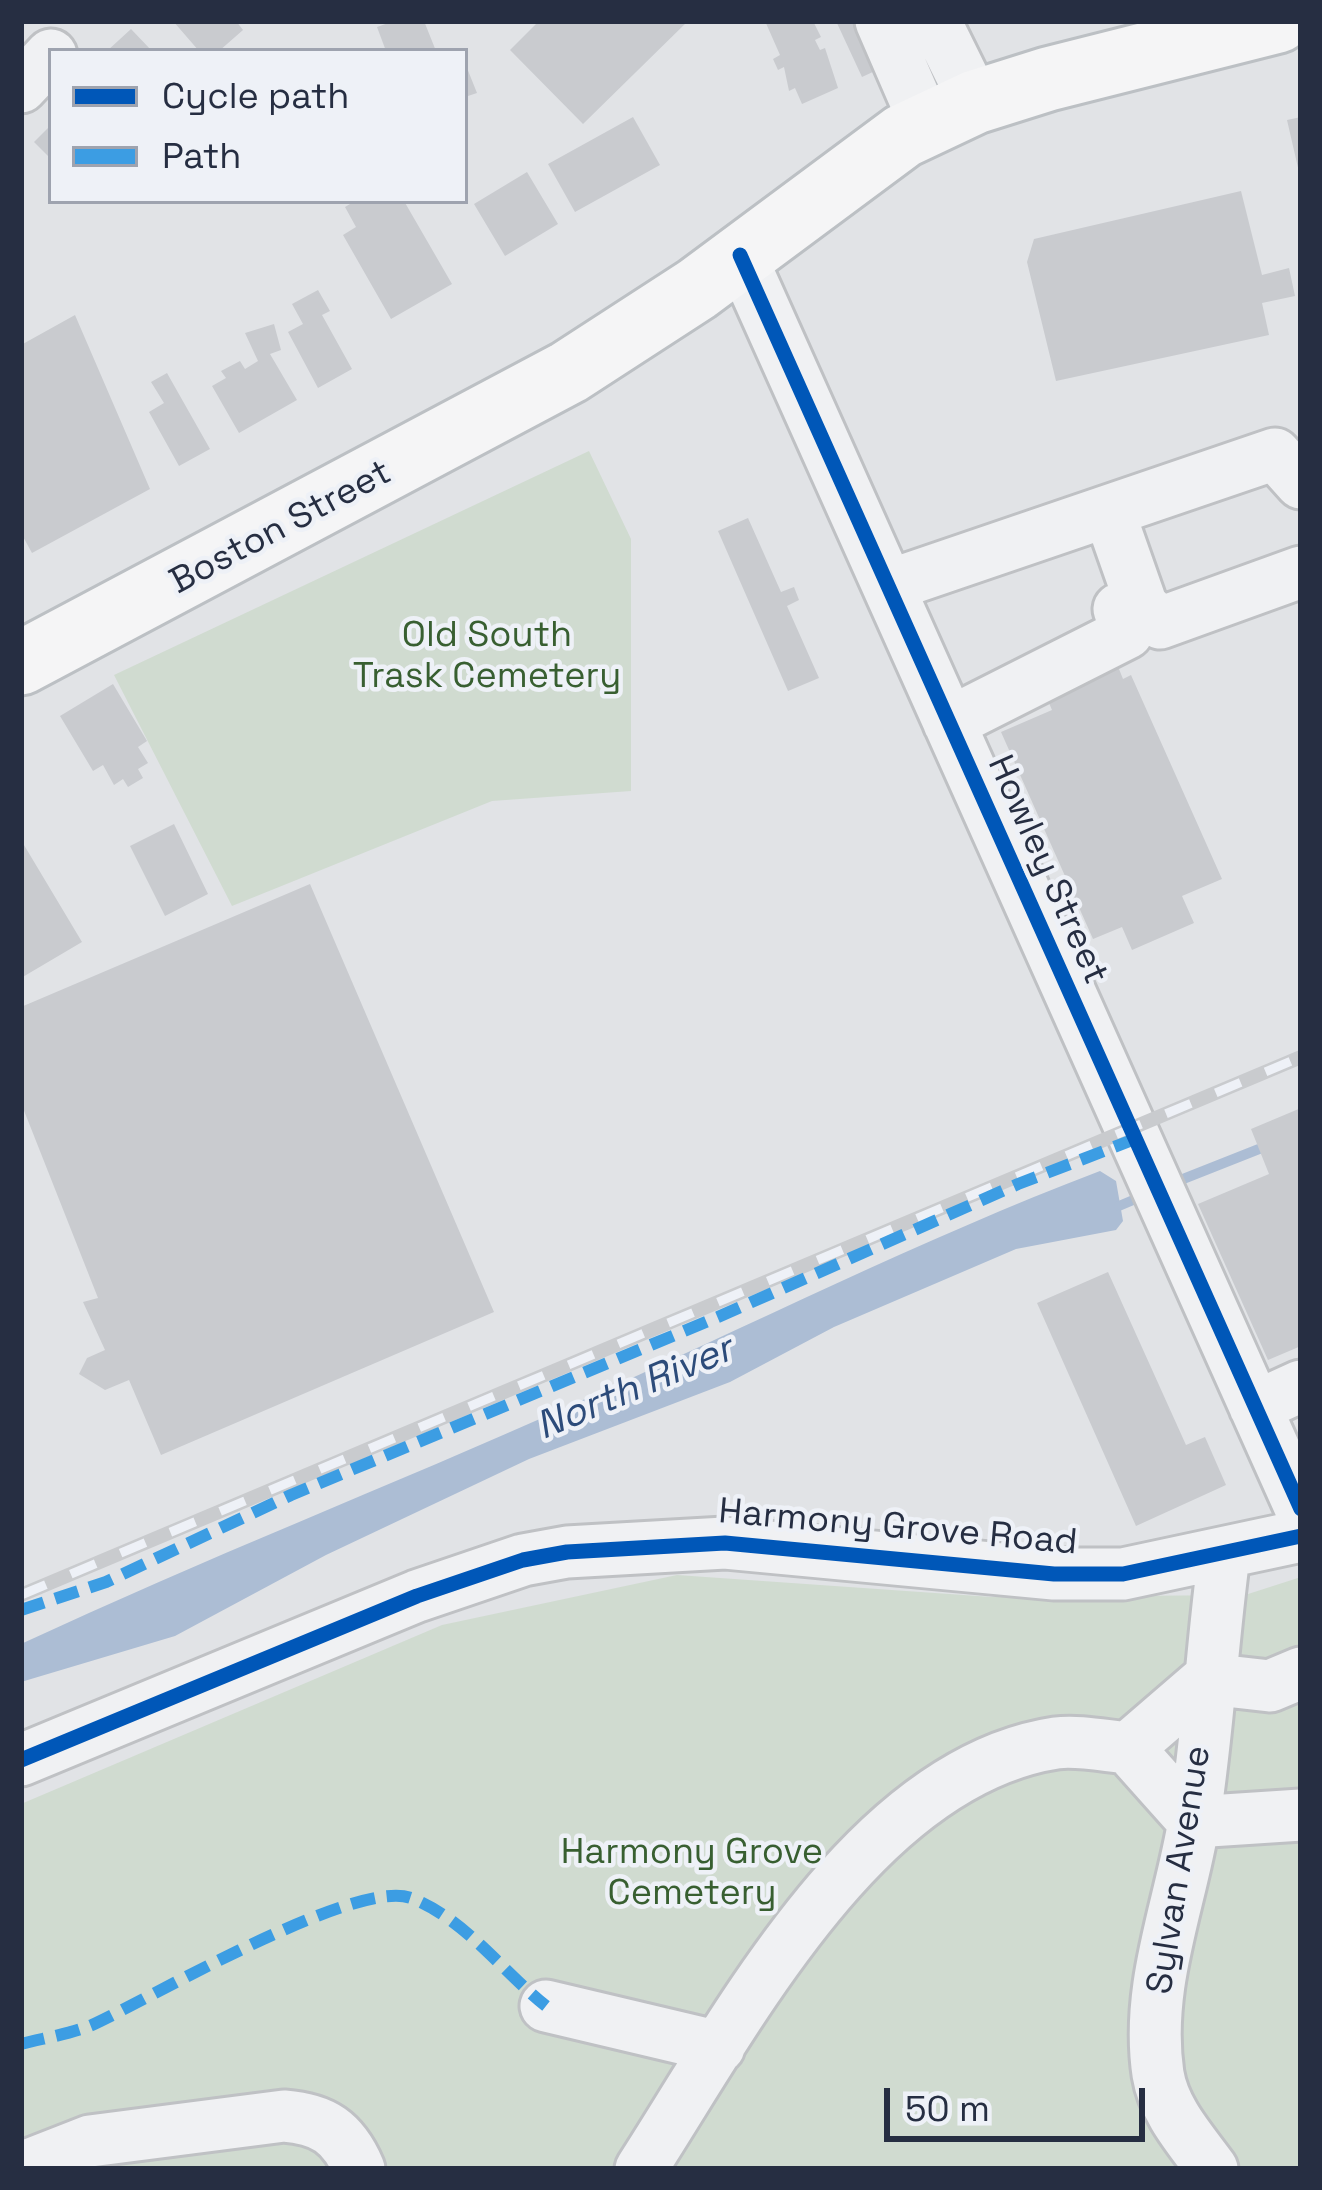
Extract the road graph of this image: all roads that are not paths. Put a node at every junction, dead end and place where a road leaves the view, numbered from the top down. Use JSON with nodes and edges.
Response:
{"nodes":[{"id":1,"x":84,"y":21,"type":"edge"},
{"id":2,"x":881,"y":21,"type":"edge"},
{"id":3,"x":935,"y":21,"type":"edge"},
{"id":4,"x":1278,"y":21,"type":"edge"},
{"id":5,"x":58,"y":48,"type":"edge"},
{"id":6,"x":48,"y":58,"type":"edge"},
{"id":7,"x":21,"y":87,"type":"edge"},
{"id":8,"x":950,"y":114,"type":"junction"},
{"id":9,"x":740,"y":255,"type":"junction"},
{"id":10,"x":1301,"y":483,"type":"edge"},
{"id":11,"x":1109,"y":512,"type":"junction"},
{"id":12,"x":1301,"y":572,"type":"edge"},
{"id":13,"x":888,"y":586,"type":"junction"},
{"id":14,"x":1119,"y":610,"type":"dead end"},
{"id":15,"x":21,"y":663,"type":"edge"},
{"id":16,"x":949,"y":723,"type":"junction"},
{"id":17,"x":1301,"y":1386,"type":"edge"},
{"id":18,"x":1255,"y":1407,"type":"junction"},
{"id":19,"x":1301,"y":1509,"type":"edge"},
{"id":20,"x":1301,"y":1536,"type":"edge"},
{"id":21,"x":1224,"y":1556,"type":"junction"},
{"id":22,"x":1301,"y":1673,"type":"edge"},
{"id":23,"x":1208,"y":1679,"type":"junction"},
{"id":24,"x":1129,"y":1748,"type":"junction"},
{"id":25,"x":21,"y":1760,"type":"edge"},
{"id":26,"x":1301,"y":1815,"type":"edge"},
{"id":27,"x":1194,"y":1822,"type":"junction"},
{"id":28,"x":546,"y":2006,"type":"dead end"},
{"id":29,"x":719,"y":2048,"type":"junction"},
{"id":30,"x":21,"y":2168,"type":"edge"},
{"id":31,"x":359,"y":2169,"type":"edge"},
{"id":32,"x":641,"y":2169,"type":"edge"},
{"id":33,"x":1212,"y":2169,"type":"edge"}],
"edges":[{"from":1,"to":5,"type":"street"},
{"from":2,"to":8,"type":"street"},
{"from":3,"to":8,"type":"street"},
{"from":4,"to":8,"type":"main road","name":"Boston Street"},
{"from":6,"to":7,"type":"street"},
{"from":8,"to":9,"type":"main road","name":"Boston Street"},
{"from":9,"to":13,"type":"street","name":"Howley Street"},
{"from":9,"to":15,"type":"main road","name":"Boston Street"},
{"from":10,"to":11,"type":"street"},
{"from":11,"to":12,"type":"street"},
{"from":11,"to":13,"type":"street"},
{"from":13,"to":16,"type":"street","name":"Howley Street"},
{"from":14,"to":16,"type":"street"},
{"from":16,"to":18,"type":"street","name":"Howley Street"},
{"from":17,"to":18,"type":"street"},
{"from":18,"to":19,"type":"street","name":"Howley Street"},
{"from":20,"to":21,"type":"street","name":"Harmony Grove Road"},
{"from":21,"to":23,"type":"street","name":"Sylvan Avenue"},
{"from":21,"to":25,"type":"street","name":"Harmony Grove Road"},
{"from":22,"to":23,"type":"street"},
{"from":23,"to":24,"type":"street"},
{"from":23,"to":27,"type":"street","name":"Sylvan Avenue"},
{"from":24,"to":27,"type":"street"},
{"from":24,"to":29,"type":"street"},
{"from":26,"to":27,"type":"street"},
{"from":27,"to":33,"type":"street","name":"Sylvan Avenue"},
{"from":28,"to":29,"type":"street"},
{"from":29,"to":32,"type":"street"},
{"from":30,"to":31,"type":"street"}]}
